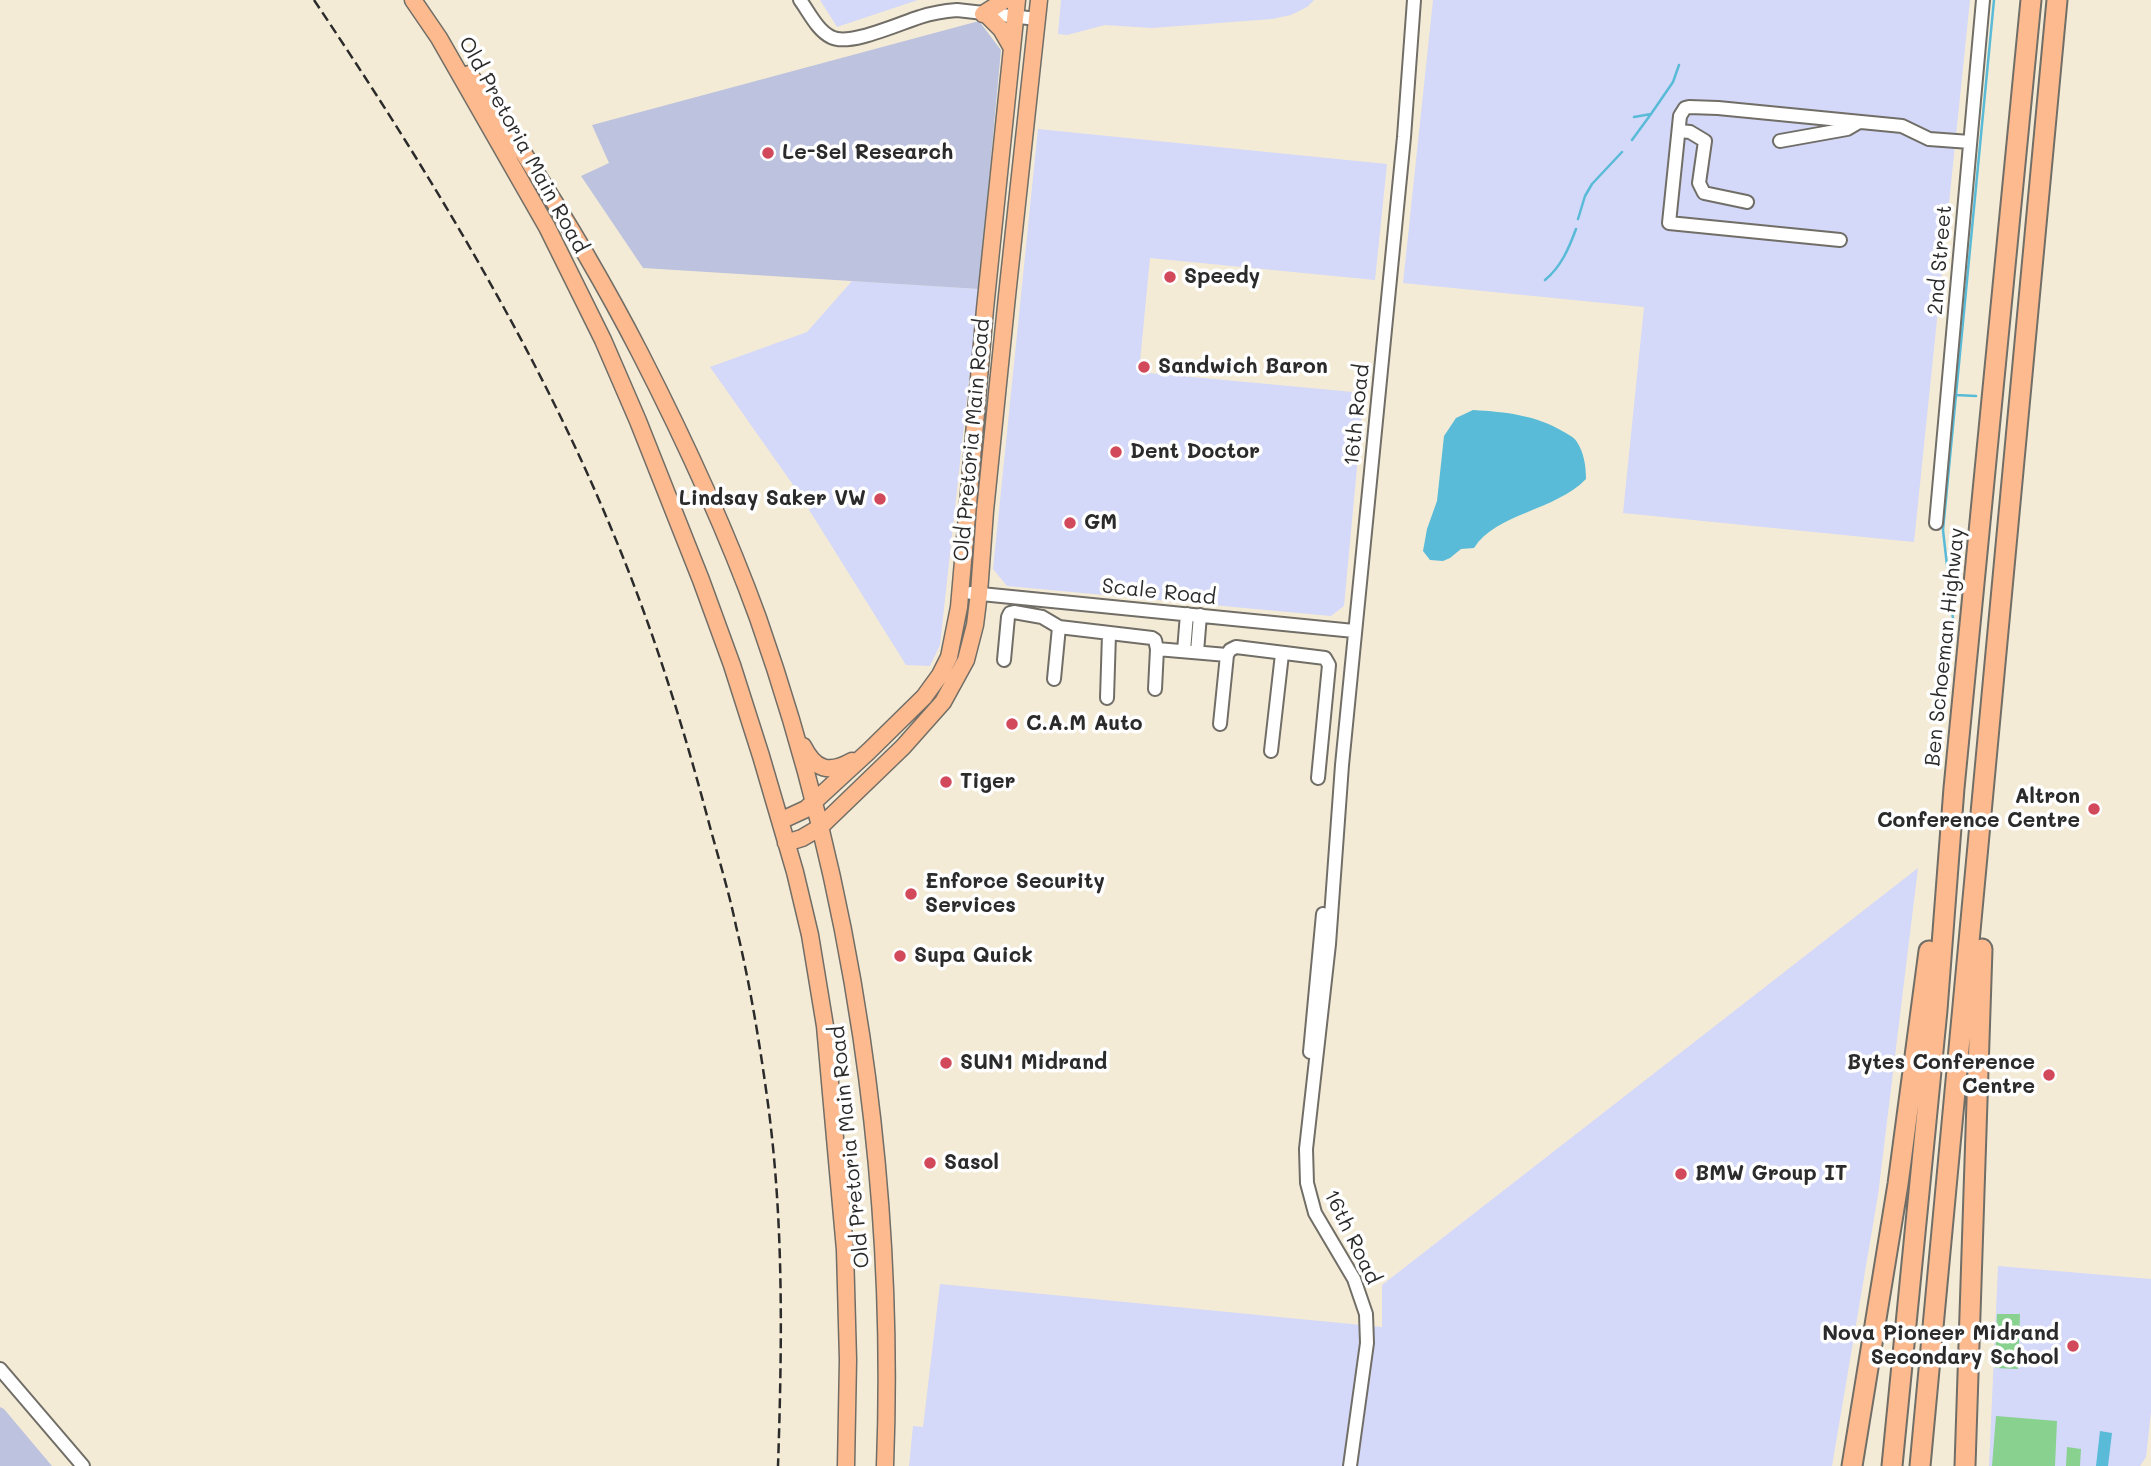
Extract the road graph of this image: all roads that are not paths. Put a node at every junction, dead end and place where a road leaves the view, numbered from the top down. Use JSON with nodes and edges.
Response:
{"nodes":[{"id":1,"x":413,"y":0,"type":"edge"},
{"id":2,"x":800,"y":0,"type":"edge"},
{"id":3,"x":1005,"y":0,"type":"edge"},
{"id":4,"x":1039,"y":0,"type":"edge"},
{"id":5,"x":1414,"y":0,"type":"edge"},
{"id":6,"x":1983,"y":0,"type":"edge"},
{"id":7,"x":2031,"y":0,"type":"edge"},
{"id":8,"x":2057,"y":0,"type":"edge"},
{"id":9,"x":1016,"y":8,"type":"edge"},
{"id":10,"x":984,"y":14,"type":"junction"},
{"id":11,"x":1037,"y":19,"type":"junction"},
{"id":12,"x":439,"y":38,"type":"junction"},
{"id":13,"x":1012,"y":48,"type":"junction"},
{"id":14,"x":1859,"y":122,"type":"junction"},
{"id":15,"x":1679,"y":131,"type":"junction"},
{"id":16,"x":1780,"y":141,"type":"dead end"},
{"id":17,"x":1970,"y":142,"type":"junction"},
{"id":18,"x":1747,"y":202,"type":"dead end"},
{"id":19,"x":1840,"y":240,"type":"dead end"},
{"id":20,"x":1936,"y":523,"type":"dead end"},
{"id":21,"x":960,"y":593,"type":"junction"},
{"id":22,"x":979,"y":593,"type":"junction"},
{"id":23,"x":1194,"y":615,"type":"junction"},
{"id":24,"x":1059,"y":627,"type":"junction"},
{"id":25,"x":1354,"y":631,"type":"junction"},
{"id":26,"x":1109,"y":634,"type":"junction"},
{"id":27,"x":1157,"y":649,"type":"junction"},
{"id":28,"x":1190,"y":652,"type":"junction"},
{"id":29,"x":1282,"y":654,"type":"junction"},
{"id":30,"x":1227,"y":655,"type":"junction"},
{"id":31,"x":1004,"y":660,"type":"dead end"},
{"id":32,"x":1054,"y":679,"type":"dead end"},
{"id":33,"x":1155,"y":689,"type":"dead end"},
{"id":34,"x":1107,"y":698,"type":"dead end"},
{"id":35,"x":790,"y":715,"type":"junction"},
{"id":36,"x":1220,"y":724,"type":"dead end"},
{"id":37,"x":869,"y":751,"type":"junction"},
{"id":38,"x":1271,"y":751,"type":"dead end"},
{"id":39,"x":1985,"y":777,"type":"junction"},
{"id":40,"x":1318,"y":779,"type":"dead end"},
{"id":41,"x":1954,"y":788,"type":"junction"},
{"id":42,"x":813,"y":803,"type":"junction"},
{"id":43,"x":780,"y":821,"type":"junction"},
{"id":44,"x":819,"y":828,"type":"junction"},
{"id":45,"x":786,"y":842,"type":"junction"},
{"id":46,"x":0,"y":1369,"type":"edge"},
{"id":47,"x":83,"y":1466,"type":"edge"},
{"id":48,"x":846,"y":1466,"type":"edge"},
{"id":49,"x":885,"y":1466,"type":"edge"},
{"id":50,"x":1350,"y":1466,"type":"edge"},
{"id":51,"x":1852,"y":1466,"type":"edge"},
{"id":52,"x":1892,"y":1466,"type":"edge"},
{"id":53,"x":1920,"y":1466,"type":"edge"},
{"id":54,"x":1965,"y":1466,"type":"edge"}],
"edges":[{"from":1,"to":12,"type":"main road","name":"Old Pretoria Main Road"},
{"from":2,"to":10,"type":"street"},
{"from":3,"to":10,"type":"main road"},
{"from":4,"to":11,"type":"main road","name":"Old Pretoria Main Road"},
{"from":5,"to":25,"type":"street","name":"16th Road"},
{"from":6,"to":17,"type":"street","name":"2nd Street"},
{"from":7,"to":41,"type":"highway","name":"Ben Schoeman Highway"},
{"from":8,"to":39,"type":"highway"},
{"from":9,"to":10,"type":"street"},
{"from":9,"to":11,"type":"street"},
{"from":9,"to":13,"type":"main road","name":"Old Pretoria Main Road"},
{"from":10,"to":13,"type":"main road"},
{"from":11,"to":22,"type":"main road","name":"Old Pretoria Main Road"},
{"from":12,"to":35,"type":"main road","name":"Old Pretoria Main Road"},
{"from":12,"to":43,"type":"main road","name":"Old Pretoria Main Road"},
{"from":13,"to":21,"type":"main road","name":"Old Pretoria Main Road"},
{"from":14,"to":15,"type":"street"},
{"from":14,"to":16,"type":"street"},
{"from":14,"to":17,"type":"street"},
{"from":15,"to":18,"type":"street"},
{"from":15,"to":19,"type":"street"},
{"from":17,"to":20,"type":"street","name":"2nd Street"},
{"from":21,"to":22,"type":"street","name":"Scale Road"},
{"from":21,"to":37,"type":"main road","name":"Old Pretoria Main Road"},
{"from":22,"to":23,"type":"street","name":"Scale Road"},
{"from":22,"to":44,"type":"main road","name":"Old Pretoria Main Road"},
{"from":23,"to":25,"type":"street","name":"Scale Road"},
{"from":23,"to":28,"type":"street"},
{"from":24,"to":26,"type":"street"},
{"from":24,"to":31,"type":"street"},
{"from":24,"to":32,"type":"street"},
{"from":25,"to":50,"type":"street","name":"16th Road"},
{"from":26,"to":27,"type":"street"},
{"from":26,"to":34,"type":"street"},
{"from":27,"to":28,"type":"street"},
{"from":27,"to":33,"type":"street"},
{"from":28,"to":30,"type":"street"},
{"from":29,"to":30,"type":"street"},
{"from":29,"to":38,"type":"street"},
{"from":29,"to":40,"type":"street"},
{"from":30,"to":36,"type":"street"},
{"from":35,"to":37,"type":"main road"},
{"from":35,"to":42,"type":"main road","name":"Old Pretoria Main Road"},
{"from":37,"to":42,"type":"main road","name":"Old Pretoria Main Road"},
{"from":39,"to":53,"type":"highway"},
{"from":39,"to":54,"type":"highway"},
{"from":41,"to":51,"type":"highway"},
{"from":41,"to":52,"type":"highway","name":"Ben Schoeman Highway"},
{"from":42,"to":43,"type":"main road","name":"Old Pretoria Main Road"},
{"from":42,"to":44,"type":"main road","name":"Old Pretoria Main Road"},
{"from":43,"to":45,"type":"main road","name":"Old Pretoria Main Road"},
{"from":44,"to":45,"type":"main road","name":"Old Pretoria Main Road"},
{"from":44,"to":49,"type":"main road","name":"Old Pretoria Main Road"},
{"from":45,"to":48,"type":"main road","name":"Old Pretoria Main Road"},
{"from":46,"to":47,"type":"street"}]}
